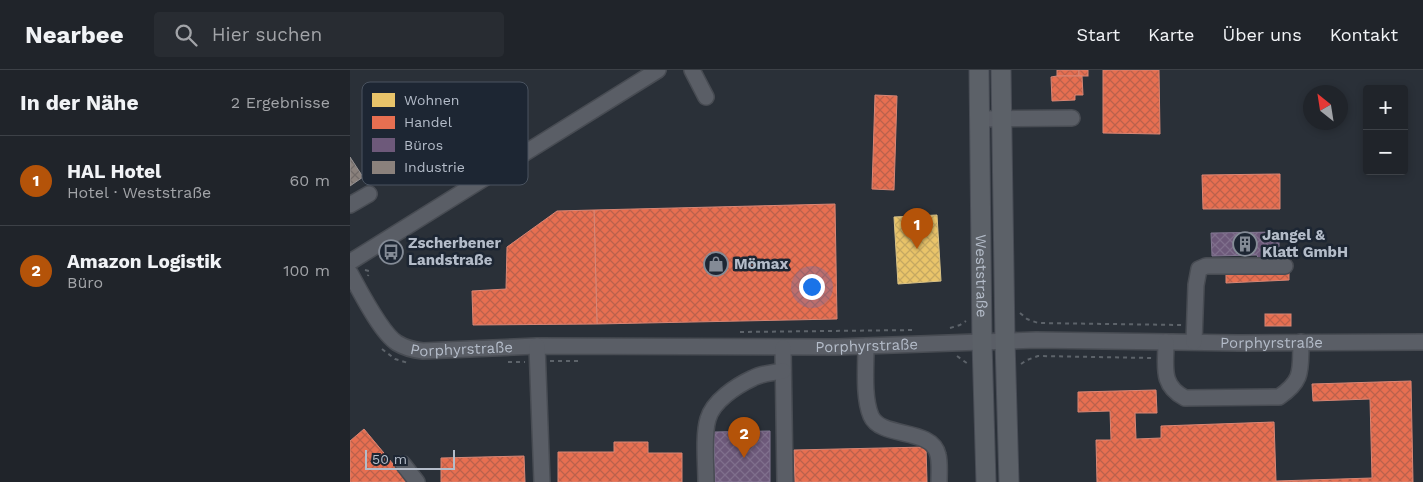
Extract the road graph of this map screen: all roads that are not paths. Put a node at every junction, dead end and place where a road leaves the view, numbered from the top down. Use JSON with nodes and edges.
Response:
{"nodes":[{"id":1,"x":658,"y":70,"type":"edge"},
{"id":2,"x":692,"y":70,"type":"edge"},
{"id":3,"x":979,"y":70,"type":"edge"},
{"id":4,"x":1002,"y":70,"type":"edge"},
{"id":5,"x":706,"y":97,"type":"dead end"},
{"id":6,"x":980,"y":118,"type":"junction"},
{"id":7,"x":1002,"y":118,"type":"junction"},
{"id":8,"x":1072,"y":118,"type":"dead end"},
{"id":9,"x":528,"y":154,"type":"edge"},
{"id":10,"x":481,"y":185,"type":"edge"},
{"id":11,"x":369,"y":194,"type":"dead end"},
{"id":12,"x":350,"y":205,"type":"edge"},
{"id":13,"x":1285,"y":266,"type":"dead end"},
{"id":14,"x":353,"y":268,"type":"edge"},
{"id":15,"x":1004,"y":341,"type":"junction"},
{"id":16,"x":982,"y":342,"type":"junction"},
{"id":17,"x":1166,"y":342,"type":"junction"},
{"id":18,"x":1194,"y":342,"type":"junction"},
{"id":19,"x":1301,"y":342,"type":"junction"},
{"id":20,"x":1423,"y":342,"type":"edge"},
{"id":21,"x":537,"y":346,"type":"junction"},
{"id":22,"x":866,"y":346,"type":"junction"},
{"id":23,"x":783,"y":348,"type":"junction"},
{"id":24,"x":783,"y":371,"type":"junction"},
{"id":25,"x":403,"y":464,"type":"dead end"},
{"id":26,"x":417,"y":482,"type":"edge"},
{"id":27,"x":542,"y":482,"type":"edge"},
{"id":28,"x":706,"y":482,"type":"edge"},
{"id":29,"x":785,"y":482,"type":"edge"},
{"id":30,"x":939,"y":482,"type":"edge"},
{"id":31,"x":986,"y":482,"type":"edge"},
{"id":32,"x":1009,"y":482,"type":"edge"}],
"edges":[{"from":1,"to":9,"type":"street"},
{"from":2,"to":5,"type":"street"},
{"from":3,"to":6,"type":"main road","name":"Weststraße"},
{"from":4,"to":7,"type":"main road"},
{"from":6,"to":7,"type":"street"},
{"from":6,"to":16,"type":"main road","name":"Weststraße"},
{"from":7,"to":8,"type":"street"},
{"from":7,"to":15,"type":"main road"},
{"from":10,"to":14,"type":"street"},
{"from":11,"to":12,"type":"street"},
{"from":13,"to":18,"type":"street"},
{"from":14,"to":21,"type":"street","name":"Porphyrstraße"},
{"from":15,"to":16,"type":"street","name":"Porphyrstraße"},
{"from":15,"to":17,"type":"street","name":"Porphyrstraße"},
{"from":15,"to":32,"type":"main road"},
{"from":16,"to":22,"type":"street","name":"Porphyrstraße"},
{"from":16,"to":31,"type":"main road","name":"Weststraße"},
{"from":17,"to":18,"type":"street","name":"Porphyrstraße"},
{"from":17,"to":19,"type":"street"},
{"from":18,"to":19,"type":"street","name":"Porphyrstraße"},
{"from":19,"to":20,"type":"street","name":"Porphyrstraße"},
{"from":21,"to":23,"type":"street","name":"Porphyrstraße"},
{"from":21,"to":27,"type":"street"},
{"from":22,"to":23,"type":"street","name":"Porphyrstraße"},
{"from":22,"to":30,"type":"street"},
{"from":23,"to":24,"type":"street"},
{"from":24,"to":28,"type":"street"},
{"from":24,"to":29,"type":"street"},
{"from":25,"to":26,"type":"street"}]}
